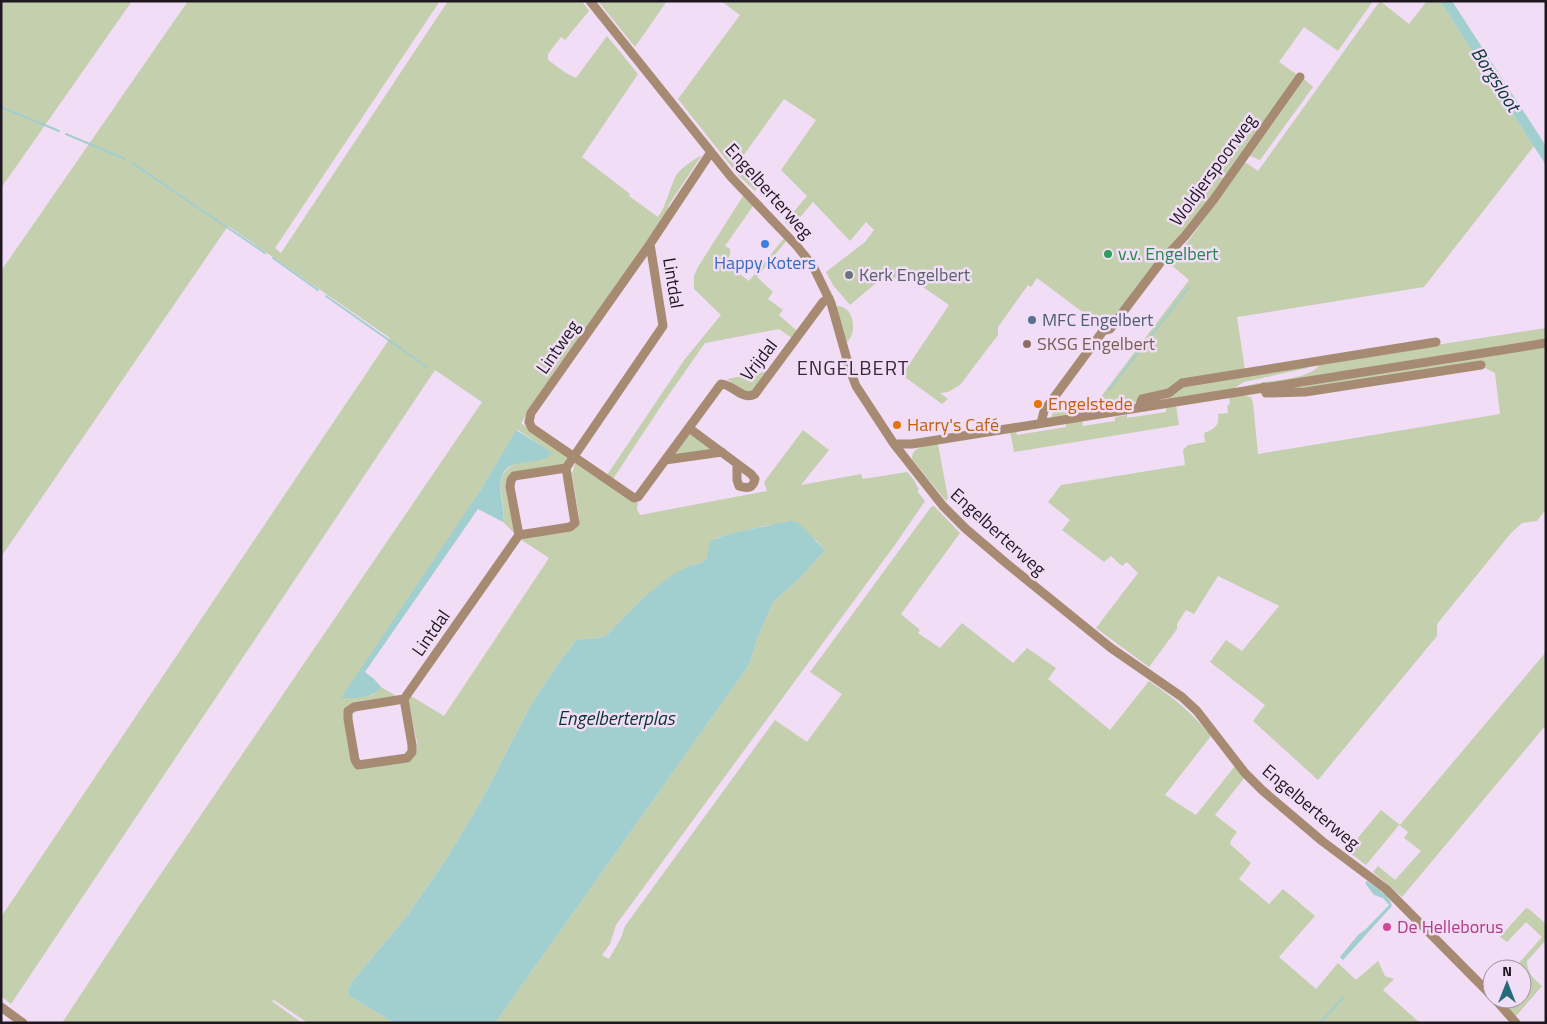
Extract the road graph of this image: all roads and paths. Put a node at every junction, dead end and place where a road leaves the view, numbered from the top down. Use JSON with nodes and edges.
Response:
{"nodes":[{"id":1,"x":590,"y":1,"type":"edge"},
{"id":2,"x":1300,"y":76,"type":"dead end"},
{"id":3,"x":712,"y":152,"type":"junction"},
{"id":4,"x":650,"y":244,"type":"junction"},
{"id":5,"x":829,"y":298,"type":"junction"},
{"id":6,"x":1436,"y":342,"type":"dead end"},
{"id":7,"x":1546,"y":343,"type":"edge"},
{"id":8,"x":1481,"y":365,"type":"dead end"},
{"id":9,"x":1264,"y":387,"type":"junction"},
{"id":10,"x":1138,"y":407,"type":"junction"},
{"id":11,"x":1041,"y":422,"type":"junction"},
{"id":12,"x":689,"y":428,"type":"junction"},
{"id":13,"x":894,"y":444,"type":"junction"},
{"id":14,"x":912,"y":444,"type":"junction"},
{"id":15,"x":722,"y":452,"type":"junction"},
{"id":16,"x":574,"y":457,"type":"junction"},
{"id":17,"x":904,"y":458,"type":"junction"},
{"id":18,"x":665,"y":460,"type":"junction"},
{"id":19,"x":737,"y":464,"type":"dead end"},
{"id":20,"x":566,"y":468,"type":"junction"},
{"id":21,"x":519,"y":536,"type":"junction"},
{"id":22,"x":404,"y":700,"type":"junction"},
{"id":23,"x":1482,"y":986,"type":"edge"},
{"id":24,"x":1,"y":1007,"type":"edge"},
{"id":25,"x":1504,"y":1009,"type":"edge"},
{"id":26,"x":23,"y":1023,"type":"edge"},
{"id":27,"x":1516,"y":1023,"type":"edge"}],
"edges":[{"from":1,"to":3,"type":"street","name":"Engelberterweg"},
{"from":2,"to":11,"type":"street","name":"Woldjerspoorweg"},
{"from":3,"to":4,"type":"street","name":"Lintdal"},
{"from":3,"to":5,"type":"street","name":"Engelberterweg"},
{"from":4,"to":16,"type":"street","name":"Lintdal"},
{"from":4,"to":16,"type":"street","name":"Lintweg"},
{"from":5,"to":12,"type":"street","name":"Vrijdal"},
{"from":5,"to":13,"type":"street","name":"Engelberterweg"},
{"from":6,"to":10,"type":"street"},
{"from":7,"to":9,"type":"street"},
{"from":8,"to":9,"type":"street"},
{"from":9,"to":10,"type":"street"},
{"from":10,"to":11,"type":"street"},
{"from":11,"to":14,"type":"street"},
{"from":12,"to":15,"type":"street"},
{"from":12,"to":18,"type":"street","name":"Vrijdal"},
{"from":13,"to":14,"type":"street"},
{"from":13,"to":17,"type":"street","name":"Engelberterweg"},
{"from":14,"to":17,"type":"street"},
{"from":15,"to":18,"type":"street"},
{"from":15,"to":19,"type":"street"},
{"from":16,"to":18,"type":"street","name":"Vrijdal"},
{"from":16,"to":20,"type":"street","name":"Lintdal"},
{"from":17,"to":23,"type":"street","name":"Engelberterweg"},
{"from":20,"to":21,"type":"street"},
{"from":20,"to":21,"type":"street"},
{"from":21,"to":22,"type":"street","name":"Lintdal"},
{"from":22,"to":22,"type":"street"},
{"from":24,"to":26,"type":"street"},
{"from":25,"to":27,"type":"street"}]}
